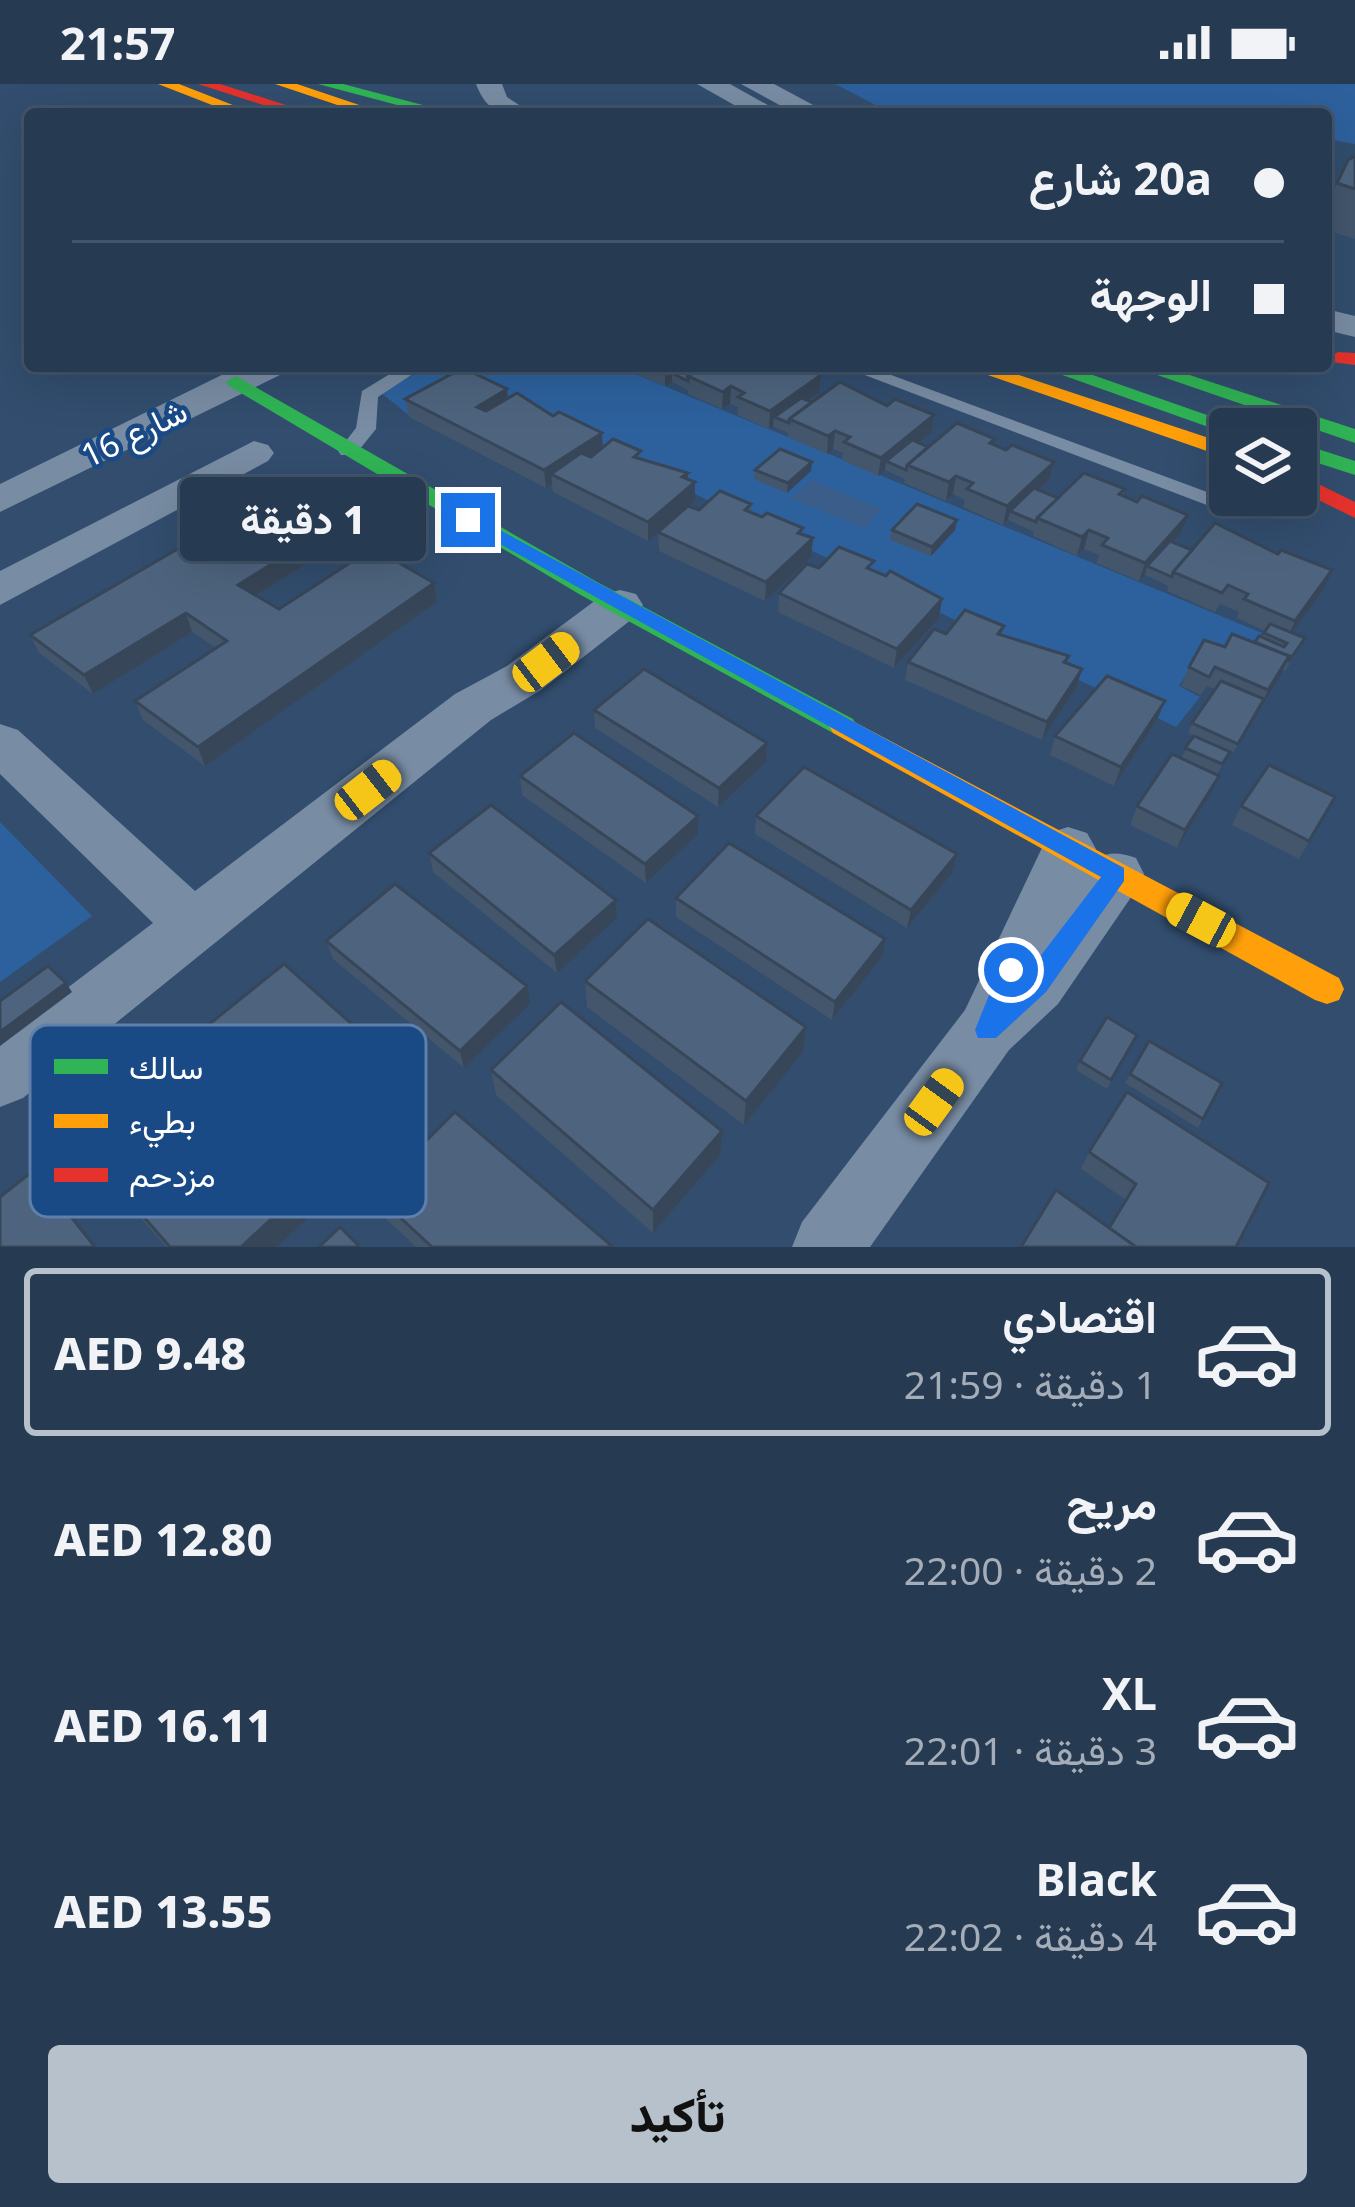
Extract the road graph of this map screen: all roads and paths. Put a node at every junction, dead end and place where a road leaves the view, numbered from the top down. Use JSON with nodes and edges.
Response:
{"nodes":[{"id":1,"x":164,"y":84,"type":"edge"},
{"id":2,"x":205,"y":84,"type":"edge"},
{"id":3,"x":282,"y":84,"type":"edge"},
{"id":4,"x":325,"y":84,"type":"edge"},
{"id":5,"x":489,"y":84,"type":"edge"},
{"id":6,"x":710,"y":84,"type":"edge"},
{"id":7,"x":754,"y":84,"type":"edge"},
{"id":8,"x":232,"y":108,"type":"edge"},
{"id":9,"x":287,"y":108,"type":"edge"},
{"id":10,"x":360,"y":108,"type":"edge"},
{"id":11,"x":425,"y":108,"type":"edge"},
{"id":12,"x":508,"y":108,"type":"edge"},
{"id":13,"x":759,"y":108,"type":"edge"},
{"id":14,"x":804,"y":108,"type":"edge"},
{"id":15,"x":406,"y":372,"type":"edge"},
{"id":16,"x":866,"y":372,"type":"edge"},
{"id":17,"x":990,"y":372,"type":"edge"},
{"id":18,"x":1065,"y":372,"type":"edge"},
{"id":19,"x":1159,"y":372,"type":"edge"},
{"id":20,"x":252,"y":374,"type":"edge"},
{"id":21,"x":1209,"y":420,"type":"edge"},
{"id":22,"x":1355,"y":436,"type":"edge"},
{"id":23,"x":1209,"y":445,"type":"edge"},
{"id":24,"x":348,"y":451,"type":"junction"},
{"id":25,"x":254,"y":453,"type":"dead end"},
{"id":26,"x":1317,"y":456,"type":"edge"},
{"id":27,"x":1355,"y":468,"type":"edge"},
{"id":28,"x":1317,"y":491,"type":"edge"},
{"id":29,"x":1209,"y":499,"type":"edge"},
{"id":30,"x":0,"y":500,"type":"edge"},
{"id":31,"x":1355,"y":511,"type":"edge"},
{"id":32,"x":0,"y":590,"type":"edge"},
{"id":33,"x":604,"y":597,"type":"junction"},
{"id":34,"x":0,"y":743,"type":"edge"},
{"id":35,"x":1092,"y":862,"type":"junction"},
{"id":36,"x":194,"y":926,"type":"junction"},
{"id":37,"x":1327,"y":989,"type":"dead end"},
{"id":38,"x":67,"y":1025,"type":"edge"},
{"id":39,"x":30,"y":1054,"type":"edge"},
{"id":40,"x":0,"y":1077,"type":"edge"},
{"id":41,"x":826,"y":1247,"type":"edge"}],
"edges":[{"from":1,"to":8,"type":"main road"},
{"from":2,"to":9,"type":"main road"},
{"from":3,"to":10,"type":"main road"},
{"from":4,"to":11,"type":"main road"},
{"from":5,"to":12,"type":"street"},
{"from":6,"to":13,"type":"street"},
{"from":7,"to":14,"type":"street"},
{"from":15,"to":24,"type":"lane"},
{"from":16,"to":29,"type":"lane"},
{"from":17,"to":23,"type":"main road"},
{"from":18,"to":21,"type":"main road"},
{"from":19,"to":22,"type":"main road"},
{"from":20,"to":24,"type":"main road"},
{"from":20,"to":30,"type":"street","name":"شارع 16"},
{"from":24,"to":33,"type":"main road"},
{"from":25,"to":32,"type":"street"},
{"from":26,"to":27,"type":"main road"},
{"from":28,"to":31,"type":"main road"},
{"from":33,"to":35,"type":"main road"},
{"from":33,"to":36,"type":"street"},
{"from":34,"to":36,"type":"street"},
{"from":35,"to":37,"type":"main road"},
{"from":35,"to":41,"type":"street"},
{"from":36,"to":38,"type":"street"},
{"from":39,"to":40,"type":"street"}]}
